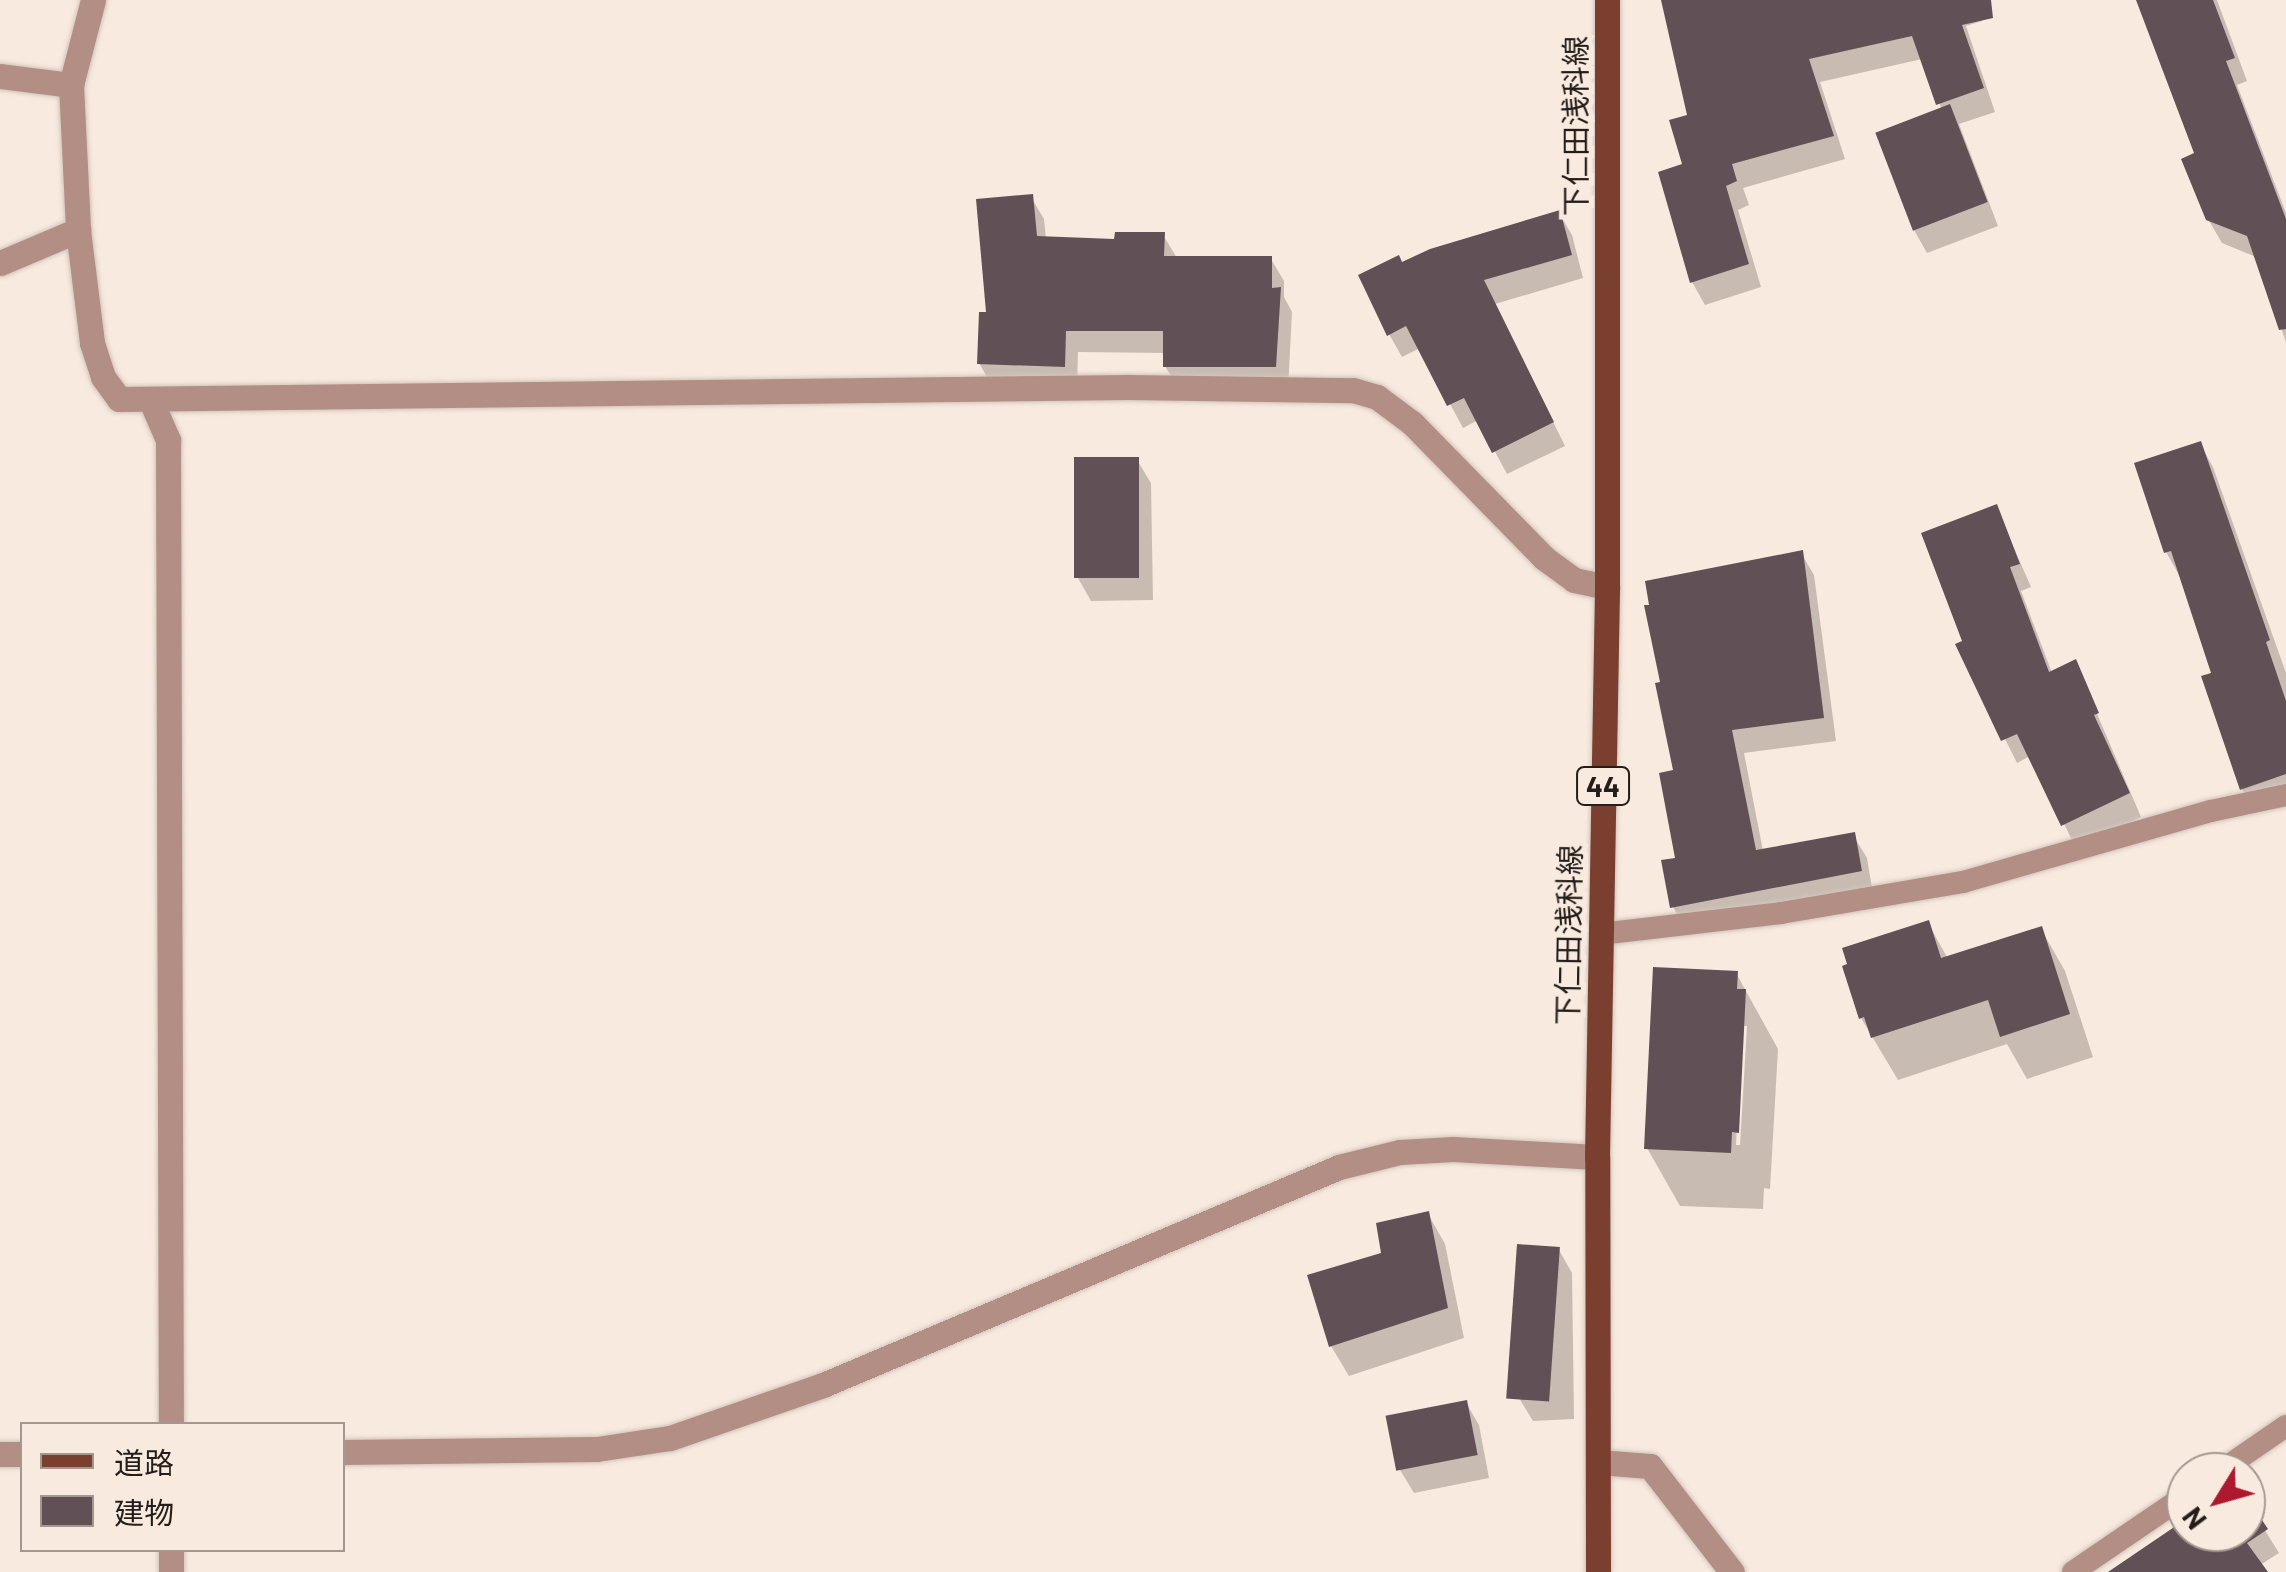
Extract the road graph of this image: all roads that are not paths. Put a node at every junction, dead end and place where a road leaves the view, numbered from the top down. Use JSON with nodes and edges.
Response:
{"nodes":[{"id":1,"x":93,"y":0,"type":"edge"},
{"id":2,"x":1607,"y":0,"type":"edge"},
{"id":3,"x":0,"y":76,"type":"edge"},
{"id":4,"x":71,"y":85,"type":"junction"},
{"id":5,"x":78,"y":230,"type":"junction"},
{"id":6,"x":0,"y":264,"type":"edge"},
{"id":7,"x":151,"y":401,"type":"junction"},
{"id":8,"x":1607,"y":587,"type":"junction"},
{"id":9,"x":2286,"y":795,"type":"edge"},
{"id":10,"x":1600,"y":934,"type":"junction"},
{"id":11,"x":1596,"y":1157,"type":"junction"},
{"id":12,"x":171,"y":1422,"type":"edge"},
{"id":13,"x":2286,"y":1426,"type":"edge"},
{"id":14,"x":345,"y":1452,"type":"edge"},
{"id":15,"x":2248,"y":1452,"type":"edge"},
{"id":16,"x":1598,"y":1462,"type":"junction"},
{"id":17,"x":2166,"y":1509,"type":"edge"},
{"id":18,"x":1598,"y":1572,"type":"edge"},
{"id":19,"x":1732,"y":1572,"type":"edge"},
{"id":20,"x":2073,"y":1572,"type":"edge"}],
"edges":[{"from":1,"to":4,"type":"street"},
{"from":2,"to":8,"type":"main road","name":"下仁田浅科線","number":"44"},
{"from":3,"to":4,"type":"street"},
{"from":4,"to":5,"type":"street"},
{"from":5,"to":6,"type":"street"},
{"from":5,"to":7,"type":"street"},
{"from":7,"to":8,"type":"street"},
{"from":7,"to":12,"type":"street"},
{"from":8,"to":10,"type":"main road","name":"下仁田浅科線","number":"44"},
{"from":9,"to":10,"type":"lane"},
{"from":10,"to":11,"type":"main road","name":"下仁田浅科線","number":"44"},
{"from":11,"to":14,"type":"street"},
{"from":11,"to":16,"type":"main road","name":"下仁田浅科線","number":"44"},
{"from":13,"to":15,"type":"lane"},
{"from":16,"to":18,"type":"main road","name":"下仁田浅科線","number":"44"},
{"from":16,"to":19,"type":"street"},
{"from":17,"to":20,"type":"lane"}]}
